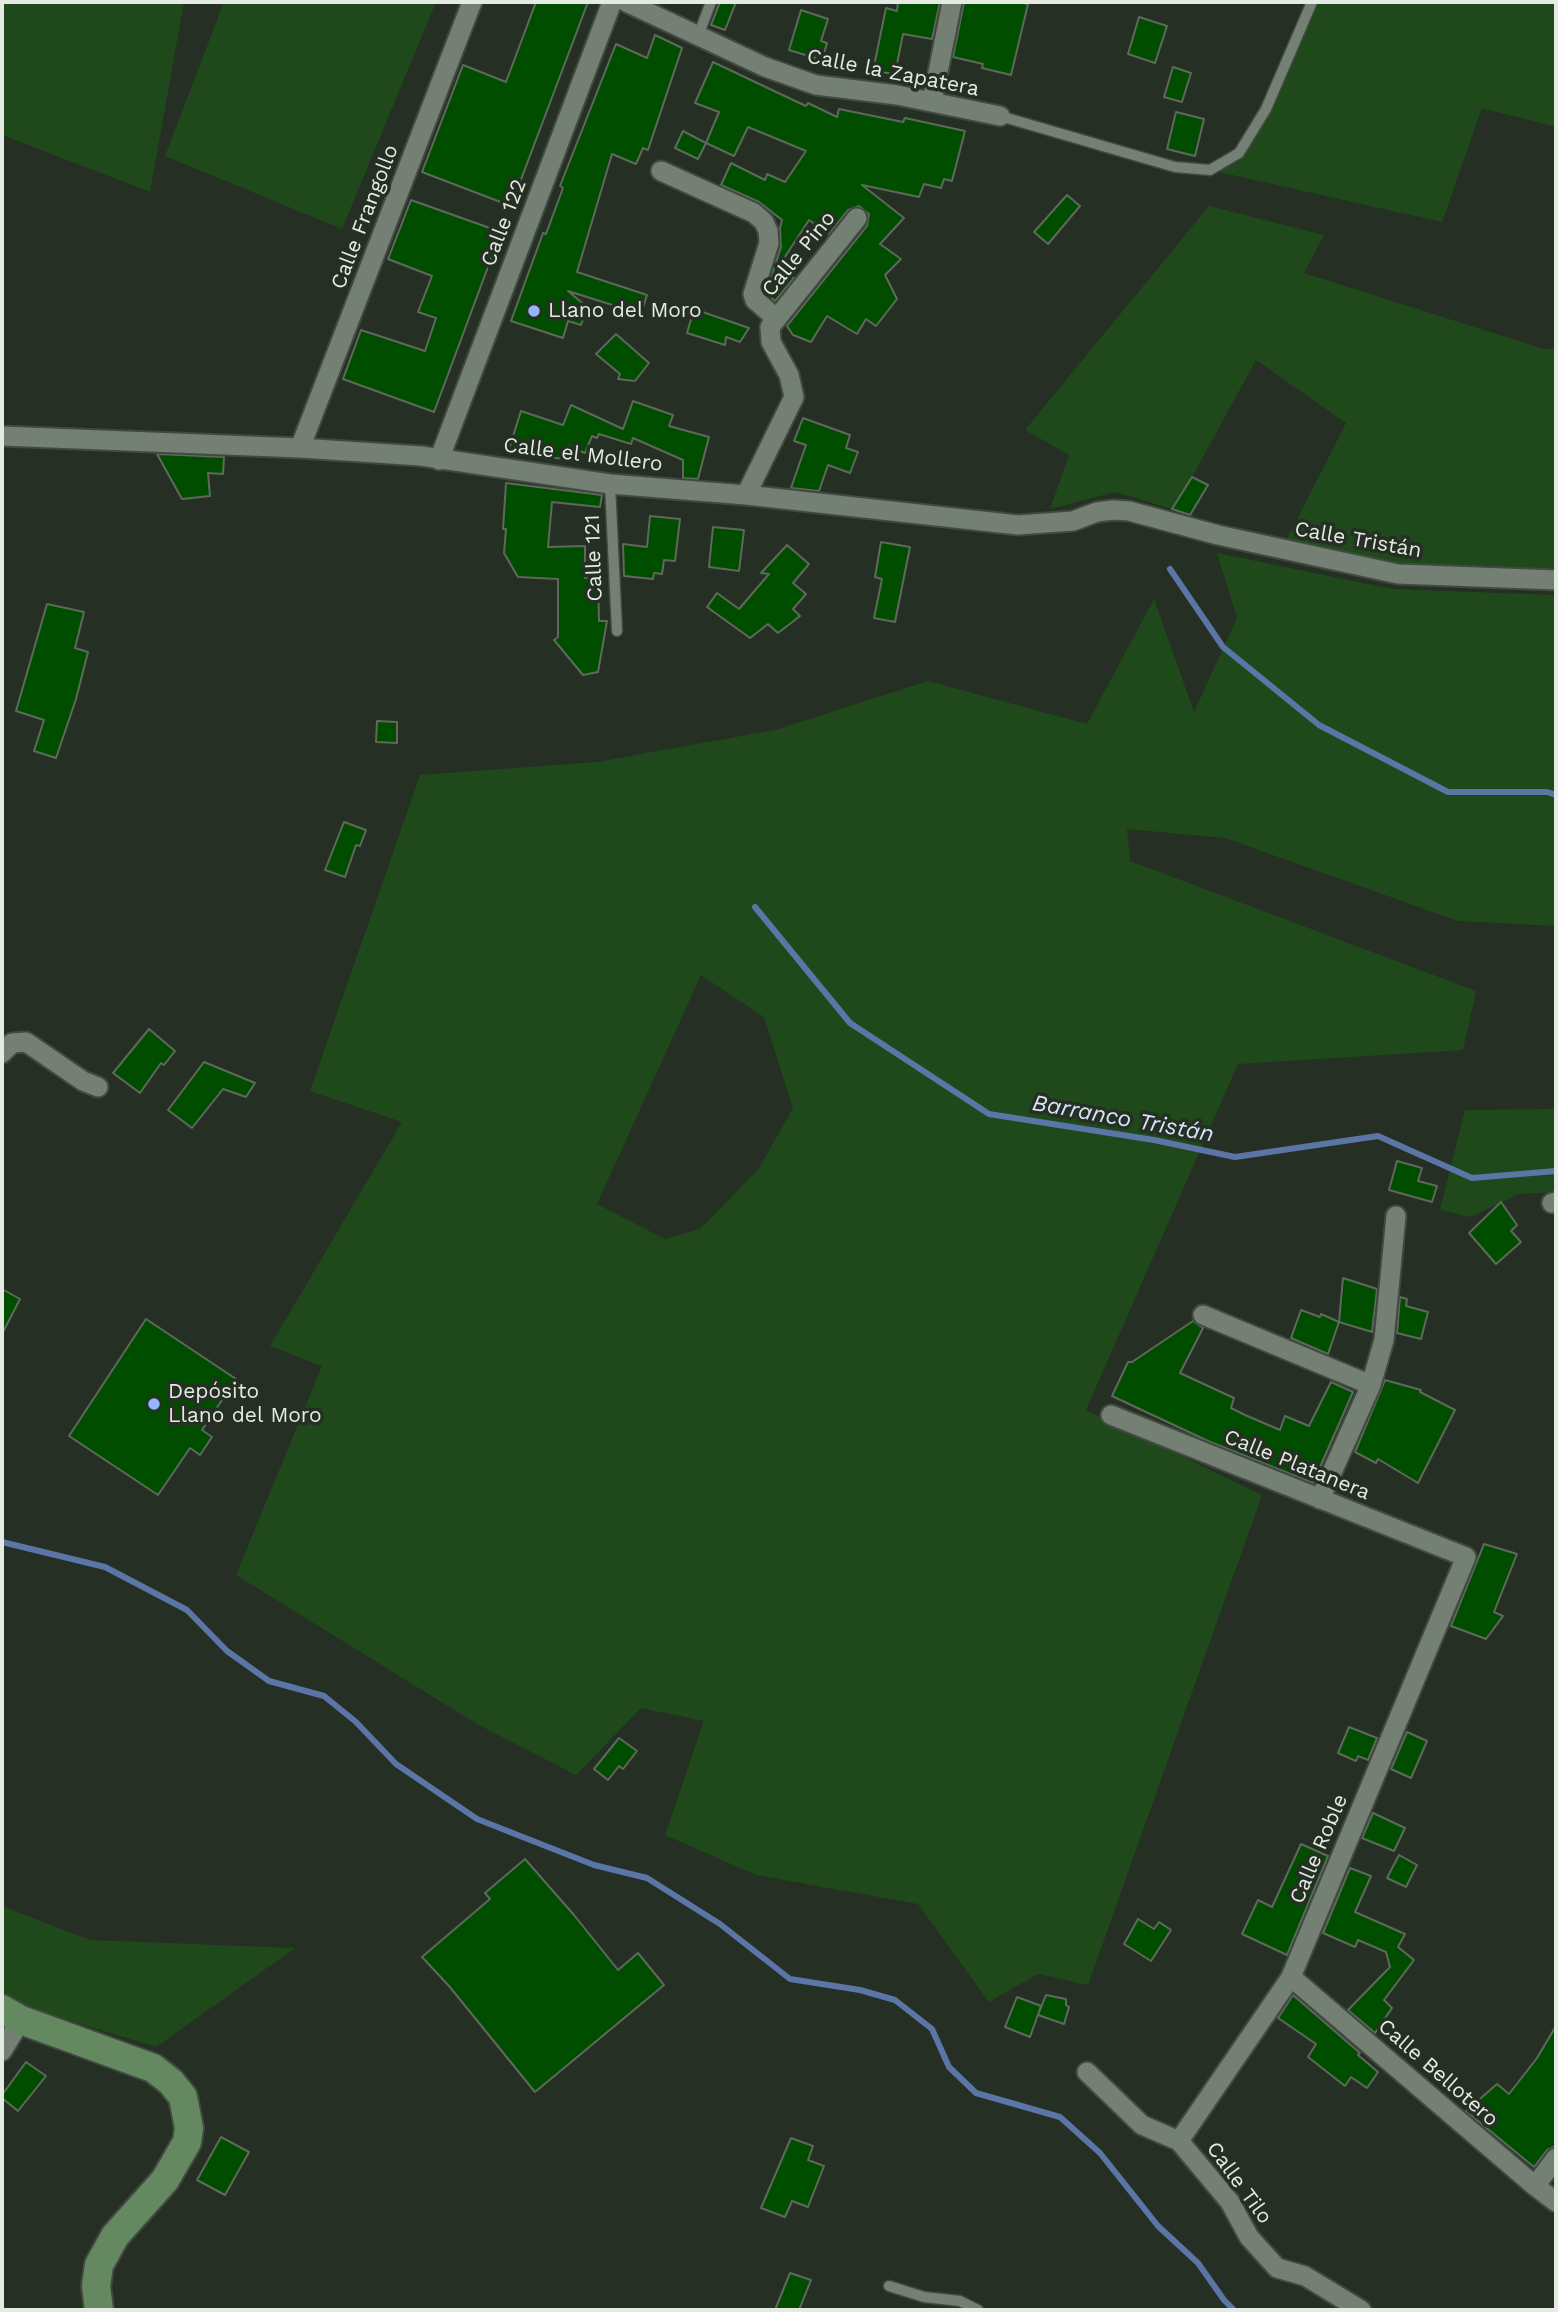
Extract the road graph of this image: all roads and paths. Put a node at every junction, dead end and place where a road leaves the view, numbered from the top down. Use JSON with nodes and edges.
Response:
{"nodes":[{"id":1,"x":472,"y":2,"type":"edge"},
{"id":2,"x":612,"y":2,"type":"edge"},
{"id":3,"x":626,"y":2,"type":"edge"},
{"id":4,"x":711,"y":2,"type":"edge"},
{"id":5,"x":952,"y":2,"type":"edge"},
{"id":6,"x":1312,"y":2,"type":"edge"},
{"id":7,"x":698,"y":36,"type":"junction"},
{"id":8,"x":932,"y":102,"type":"junction"},
{"id":9,"x":1000,"y":116,"type":"joint"},
{"id":10,"x":661,"y":171,"type":"dead end"},
{"id":11,"x":857,"y":218,"type":"dead end"},
{"id":12,"x":776,"y":318,"type":"junction"},
{"id":13,"x":2,"y":436,"type":"edge"},
{"id":14,"x":300,"y":448,"type":"junction"},
{"id":15,"x":439,"y":460,"type":"junction"},
{"id":16,"x":610,"y":484,"type":"junction"},
{"id":17,"x":746,"y":495,"type":"junction"},
{"id":18,"x":1155,"y":518,"type":"joint"},
{"id":19,"x":1556,"y":580,"type":"edge"},
{"id":20,"x":617,"y":631,"type":"dead end"},
{"id":21,"x":2,"y":1053,"type":"edge"},
{"id":22,"x":98,"y":1087,"type":"dead end"},
{"id":23,"x":1396,"y":1216,"type":"dead end"},
{"id":24,"x":1203,"y":1315,"type":"dead end"},
{"id":25,"x":1371,"y":1385,"type":"junction"},
{"id":26,"x":1111,"y":1415,"type":"dead end"},
{"id":27,"x":1320,"y":1499,"type":"junction"},
{"id":28,"x":1466,"y":1557,"type":"joint"},
{"id":29,"x":1291,"y":1976,"type":"junction"},
{"id":30,"x":11,"y":2015,"type":"edge"},
{"id":31,"x":2,"y":2051,"type":"edge"},
{"id":32,"x":1087,"y":2072,"type":"dead end"},
{"id":33,"x":1179,"y":2141,"type":"junction"},
{"id":34,"x":1556,"y":2158,"type":"edge"},
{"id":35,"x":1535,"y":2186,"type":"junction"},
{"id":36,"x":1556,"y":2202,"type":"edge"},
{"id":37,"x":889,"y":2286,"type":"dead end"},
{"id":38,"x":99,"y":2310,"type":"edge"},
{"id":39,"x":978,"y":2310,"type":"edge"},
{"id":40,"x":1361,"y":2310,"type":"edge"}],
"edges":[{"from":1,"to":14,"type":"street","name":"Calle Frangollo"},
{"from":2,"to":15,"type":"street","name":"Calle 122"},
{"from":3,"to":7,"type":"street","name":"Calle la Zapatera"},
{"from":4,"to":7,"type":"lane"},
{"from":5,"to":8,"type":"street"},
{"from":6,"to":9,"type":"lane"},
{"from":7,"to":8,"type":"street","name":"Calle la Zapatera"},
{"from":8,"to":9,"type":"street","name":"Calle la Zapatera"},
{"from":10,"to":12,"type":"street","name":"Calle Pino"},
{"from":11,"to":12,"type":"street","name":"Calle Pino"},
{"from":12,"to":17,"type":"street","name":"Calle Pino"},
{"from":13,"to":14,"type":"street","name":"Calle el Mollero"},
{"from":14,"to":15,"type":"street","name":"Calle el Mollero"},
{"from":15,"to":16,"type":"street","name":"Calle el Mollero"},
{"from":16,"to":17,"type":"street","name":"Calle el Mollero"},
{"from":16,"to":20,"type":"lane","name":"Calle 121"},
{"from":17,"to":18,"type":"street","name":"Calle el Mollero"},
{"from":18,"to":19,"type":"street","name":"Calle Tristán"},
{"from":21,"to":22,"type":"street"},
{"from":23,"to":25,"type":"street"},
{"from":24,"to":25,"type":"street"},
{"from":25,"to":27,"type":"street"},
{"from":26,"to":27,"type":"street","name":"Calle Platanera"},
{"from":27,"to":28,"type":"street","name":"Calle Platanera"},
{"from":28,"to":29,"type":"street","name":"Calle Roble"},
{"from":29,"to":33,"type":"street","name":"Calle Roble"},
{"from":29,"to":35,"type":"street","name":"Calle Bellotero"},
{"from":30,"to":31,"type":"street"},
{"from":30,"to":38,"type":"main road"},
{"from":32,"to":33,"type":"street","name":"Calle Tilo"},
{"from":33,"to":40,"type":"street","name":"Calle Tilo"},
{"from":34,"to":35,"type":"street"},
{"from":35,"to":36,"type":"street","name":"Calle Bellotero"},
{"from":37,"to":39,"type":"lane"}]}
